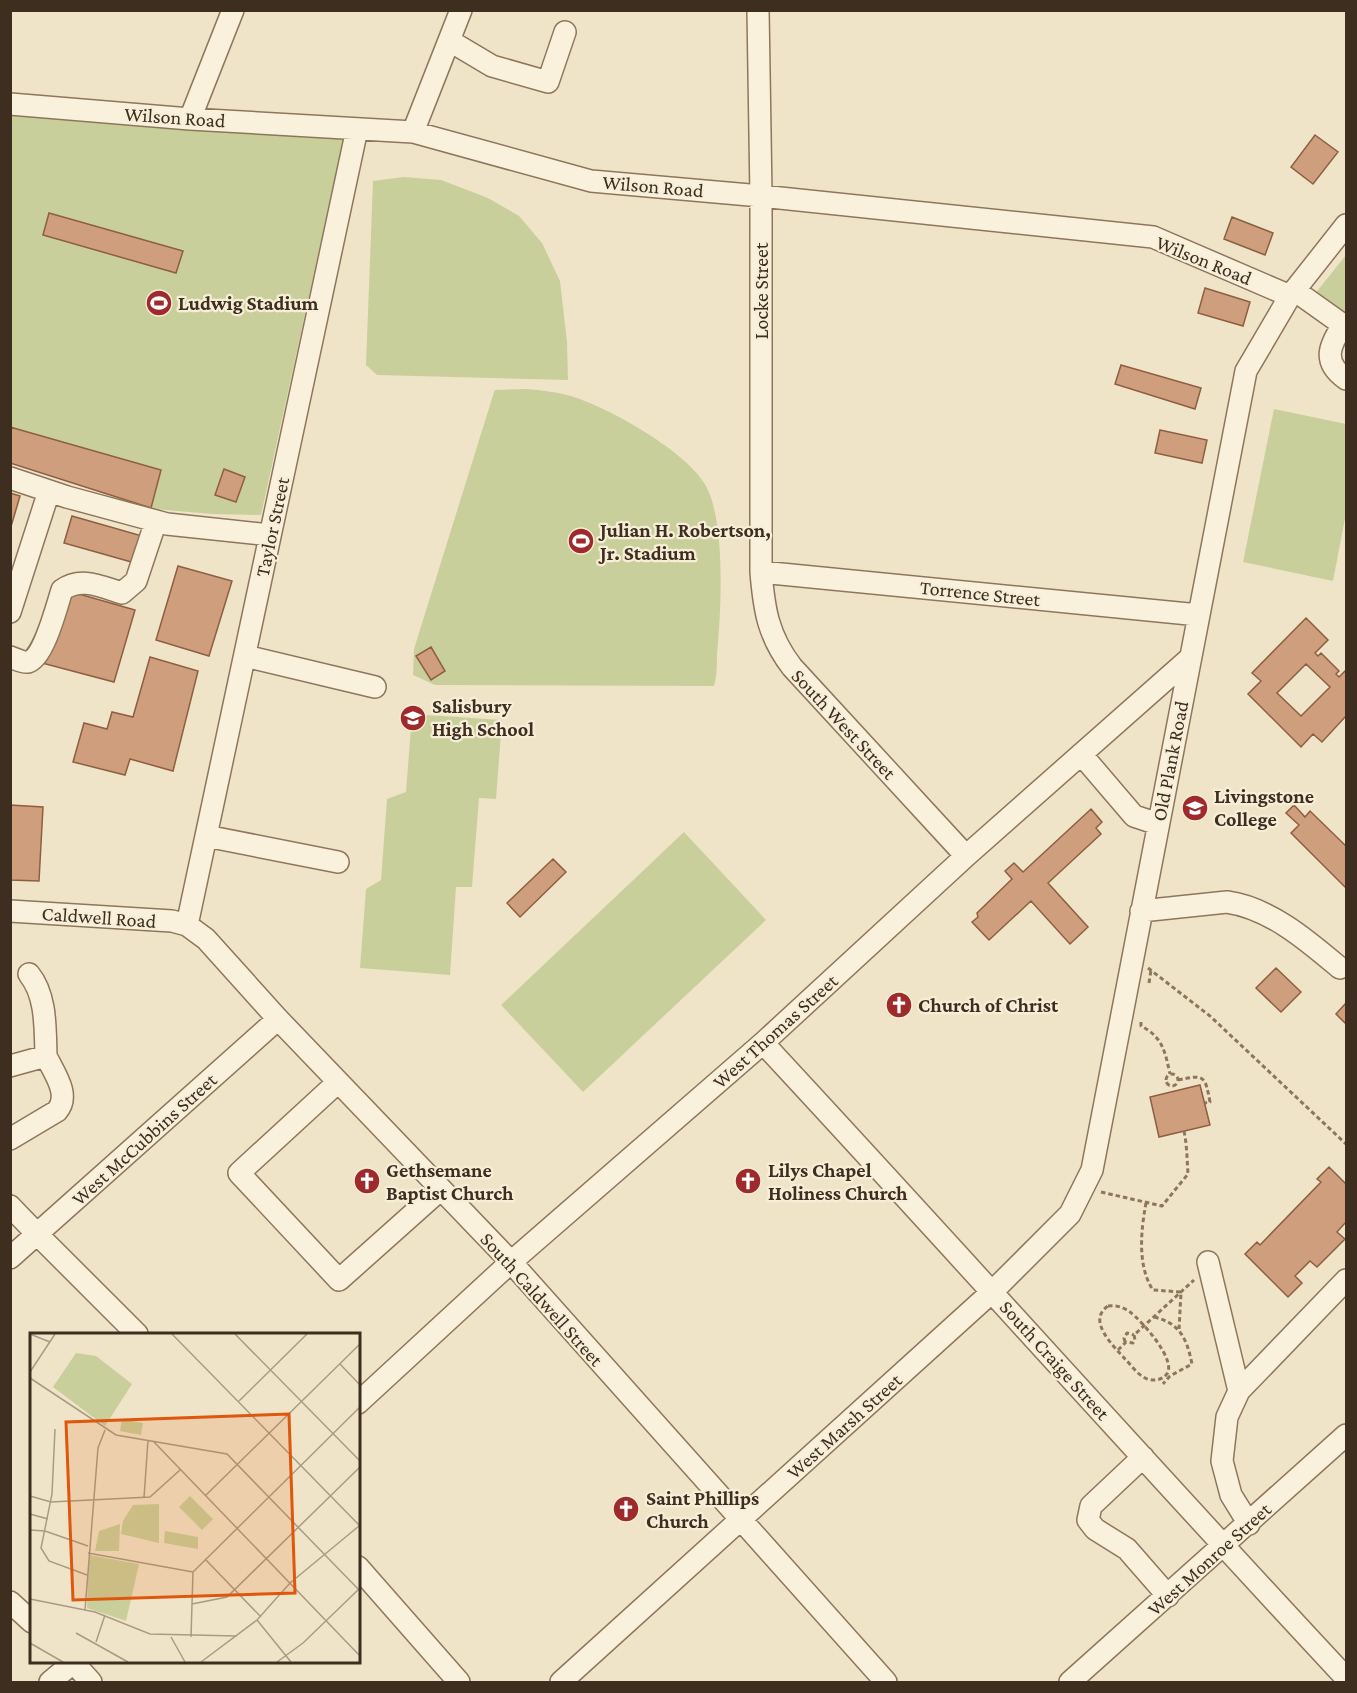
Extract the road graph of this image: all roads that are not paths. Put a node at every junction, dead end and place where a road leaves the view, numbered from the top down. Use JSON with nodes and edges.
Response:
{"nodes":[{"id":1,"x":233,"y":10,"type":"edge"},
{"id":2,"x":461,"y":10,"type":"edge"},
{"id":3,"x":758,"y":10,"type":"edge"},
{"id":4,"x":565,"y":32,"type":"dead end"},
{"id":5,"x":450,"y":41,"type":"junction"},
{"id":6,"x":10,"y":104,"type":"edge"},
{"id":7,"x":190,"y":119,"type":"junction"},
{"id":8,"x":357,"y":129,"type":"junction"},
{"id":9,"x":413,"y":132,"type":"junction"},
{"id":10,"x":761,"y":195,"type":"junction"},
{"id":11,"x":1347,"y":225,"type":"edge"},
{"id":12,"x":1292,"y":293,"type":"junction"},
{"id":13,"x":1345,"y":326,"type":"edge"},
{"id":14,"x":1347,"y":379,"type":"edge"},
{"id":15,"x":10,"y":478,"type":"edge"},
{"id":16,"x":49,"y":491,"type":"junction"},
{"id":17,"x":156,"y":521,"type":"junction"},
{"id":18,"x":270,"y":535,"type":"junction"},
{"id":19,"x":761,"y":572,"type":"junction"},
{"id":20,"x":10,"y":612,"type":"edge"},
{"id":21,"x":1199,"y":615,"type":"junction"},
{"id":22,"x":244,"y":656,"type":"junction"},
{"id":23,"x":10,"y":657,"type":"edge"},
{"id":24,"x":1190,"y":658,"type":"junction"},
{"id":25,"x":375,"y":687,"type":"dead end"},
{"id":26,"x":1081,"y":754,"type":"junction"},
{"id":27,"x":1158,"y":824,"type":"junction"},
{"id":28,"x":206,"y":836,"type":"junction"},
{"id":29,"x":966,"y":856,"type":"junction"},
{"id":30,"x":338,"y":862,"type":"dead end"},
{"id":31,"x":10,"y":911,"type":"edge"},
{"id":32,"x":1141,"y":911,"type":"junction"},
{"id":33,"x":187,"y":925,"type":"junction"},
{"id":34,"x":1340,"y":968,"type":"dead end"},
{"id":35,"x":29,"y":974,"type":"dead end"},
{"id":36,"x":278,"y":1019,"type":"junction"},
{"id":37,"x":763,"y":1043,"type":"junction"},
{"id":38,"x":46,"y":1056,"type":"junction"},
{"id":39,"x":10,"y":1066,"type":"edge"},
{"id":40,"x":338,"y":1082,"type":"junction"},
{"id":41,"x":10,"y":1139,"type":"edge"},
{"id":42,"x":441,"y":1189,"type":"junction"},
{"id":43,"x":10,"y":1206,"type":"edge"},
{"id":44,"x":37,"y":1234,"type":"junction"},
{"id":45,"x":10,"y":1258,"type":"edge"},
{"id":46,"x":511,"y":1262,"type":"junction"},
{"id":47,"x":1208,"y":1264,"type":"road end"},
{"id":48,"x":1347,"y":1280,"type":"edge"},
{"id":49,"x":993,"y":1291,"type":"junction"},
{"id":50,"x":135,"y":1333,"type":"edge"},
{"id":51,"x":1239,"y":1390,"type":"junction"},
{"id":52,"x":360,"y":1401,"type":"edge"},
{"id":53,"x":1347,"y":1435,"type":"edge"},
{"id":54,"x":1143,"y":1457,"type":"junction"},
{"id":55,"x":740,"y":1521,"type":"junction"},
{"id":56,"x":1249,"y":1524,"type":"junction"},
{"id":57,"x":1224,"y":1546,"type":"junction"},
{"id":58,"x":360,"y":1569,"type":"edge"},
{"id":59,"x":1168,"y":1596,"type":"junction"},
{"id":60,"x":10,"y":1602,"type":"edge"},
{"id":61,"x":30,"y":1620,"type":"edge"},
{"id":62,"x":73,"y":1663,"type":"edge"},
{"id":63,"x":75,"y":1663,"type":"edge"},
{"id":64,"x":1347,"y":1678,"type":"edge"},
{"id":65,"x":50,"y":1683,"type":"edge"},
{"id":66,"x":91,"y":1683,"type":"edge"},
{"id":67,"x":459,"y":1683,"type":"edge"},
{"id":68,"x":561,"y":1683,"type":"edge"},
{"id":69,"x":886,"y":1683,"type":"edge"},
{"id":70,"x":1070,"y":1683,"type":"edge"}],
"edges":[{"from":1,"to":7,"type":"street"},
{"from":2,"to":5,"type":"street"},
{"from":3,"to":10,"type":"street","name":"Locke Street"},
{"from":4,"to":5,"type":"street"},
{"from":5,"to":9,"type":"street"},
{"from":6,"to":7,"type":"street","name":"Wilson Road"},
{"from":7,"to":8,"type":"street","name":"Wilson Road"},
{"from":8,"to":9,"type":"street","name":"Wilson Road"},
{"from":8,"to":18,"type":"street","name":"Taylor Street"},
{"from":9,"to":10,"type":"street","name":"Wilson Road"},
{"from":10,"to":12,"type":"street","name":"Wilson Road"},
{"from":10,"to":19,"type":"street","name":"Locke Street"},
{"from":11,"to":12,"type":"street","name":"Old Plank Road"},
{"from":12,"to":13,"type":"street","name":"Wilson Road"},
{"from":12,"to":21,"type":"street","name":"Old Plank Road"},
{"from":13,"to":14,"type":"street"},
{"from":15,"to":16,"type":"street"},
{"from":16,"to":17,"type":"street"},
{"from":16,"to":20,"type":"street"},
{"from":17,"to":18,"type":"street"},
{"from":17,"to":23,"type":"street"},
{"from":18,"to":22,"type":"street","name":"Taylor Street"},
{"from":19,"to":21,"type":"street","name":"Torrence Street"},
{"from":19,"to":29,"type":"street","name":"South West Street"},
{"from":21,"to":24,"type":"street","name":"Old Plank Road"},
{"from":22,"to":25,"type":"street"},
{"from":22,"to":28,"type":"street","name":"Taylor Street"},
{"from":24,"to":26,"type":"street","name":"West Thomas Street"},
{"from":24,"to":27,"type":"street","name":"Old Plank Road"},
{"from":26,"to":27,"type":"street"},
{"from":26,"to":29,"type":"street","name":"West Thomas Street"},
{"from":27,"to":32,"type":"street","name":"Old Plank Road"},
{"from":28,"to":30,"type":"street"},
{"from":28,"to":33,"type":"street","name":"Taylor Street"},
{"from":29,"to":37,"type":"street","name":"West Thomas Street"},
{"from":31,"to":33,"type":"street","name":"Caldwell Road"},
{"from":32,"to":34,"type":"street"},
{"from":32,"to":49,"type":"street","name":"Old Plank Road"},
{"from":33,"to":36,"type":"street","name":"South Caldwell Street"},
{"from":35,"to":38,"type":"street"},
{"from":36,"to":40,"type":"street","name":"South Caldwell Street"},
{"from":36,"to":44,"type":"street","name":"West McCubbins Street"},
{"from":37,"to":46,"type":"street","name":"West Thomas Street"},
{"from":37,"to":49,"type":"street","name":"South Craige Street"},
{"from":38,"to":39,"type":"street"},
{"from":38,"to":41,"type":"street"},
{"from":40,"to":42,"type":"street","name":"South Caldwell Street"},
{"from":40,"to":42,"type":"street"},
{"from":42,"to":46,"type":"street","name":"South Caldwell Street"},
{"from":43,"to":44,"type":"street"},
{"from":44,"to":45,"type":"street","name":"West McCubbins Street"},
{"from":44,"to":50,"type":"street"},
{"from":46,"to":52,"type":"street","name":"West Thomas Street"},
{"from":46,"to":55,"type":"street","name":"South Caldwell Street"},
{"from":47,"to":51,"type":"street"},
{"from":48,"to":51,"type":"street"},
{"from":49,"to":54,"type":"street","name":"South Craige Street"},
{"from":49,"to":55,"type":"street","name":"West Marsh Street"},
{"from":51,"to":56,"type":"street"},
{"from":53,"to":56,"type":"street","name":"West Monroe Street"},
{"from":54,"to":57,"type":"street","name":"South Craige Street"},
{"from":54,"to":59,"type":"street"},
{"from":55,"to":68,"type":"street","name":"West Marsh Street"},
{"from":55,"to":69,"type":"street","name":"South Caldwell Street"},
{"from":56,"to":57,"type":"street","name":"West Monroe Street"},
{"from":57,"to":59,"type":"street","name":"West Monroe Street"},
{"from":57,"to":64,"type":"street","name":"South Craige Street"},
{"from":58,"to":67,"type":"street"},
{"from":59,"to":70,"type":"street","name":"West Monroe Street"},
{"from":60,"to":61,"type":"street"},
{"from":62,"to":65,"type":"street"},
{"from":63,"to":66,"type":"street"}]}
